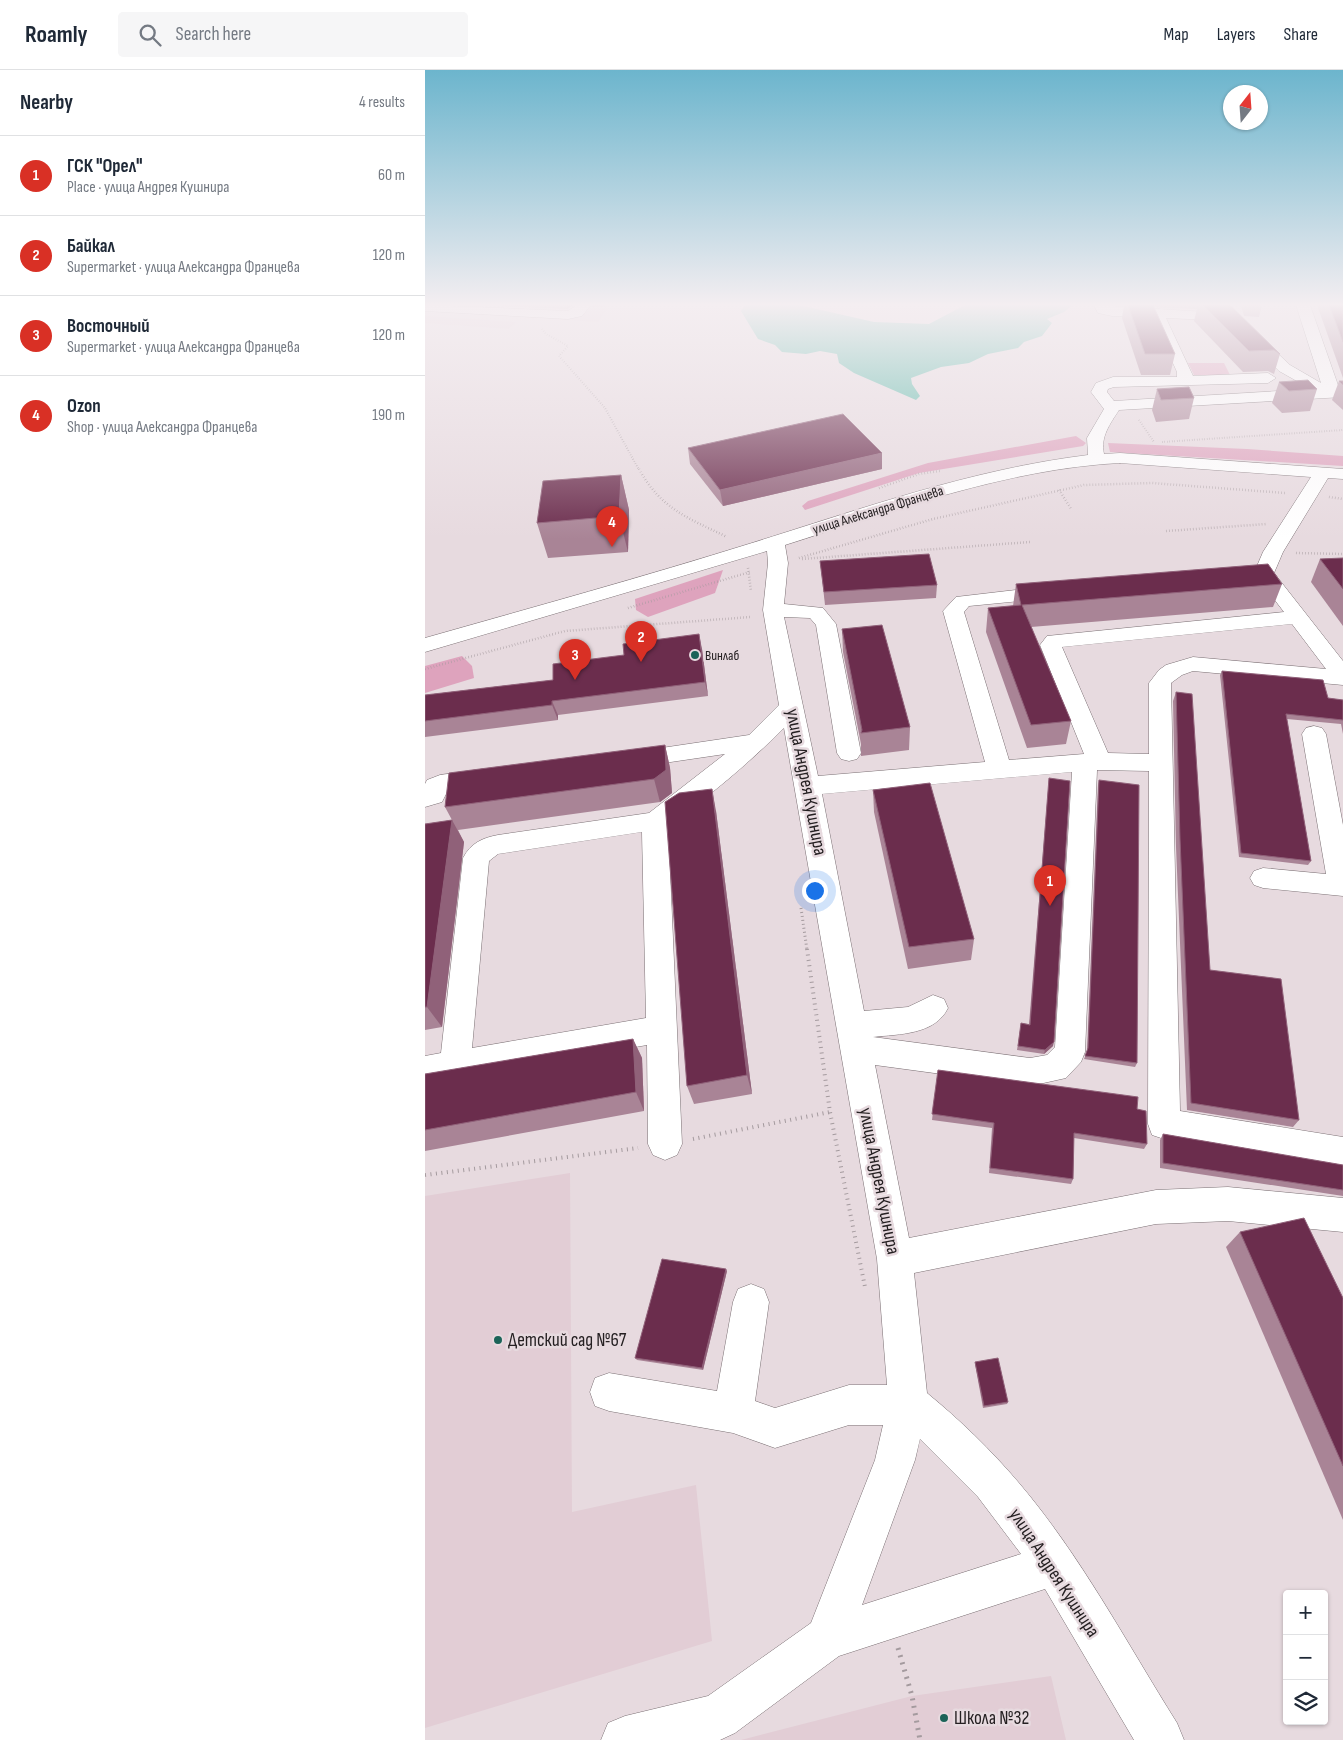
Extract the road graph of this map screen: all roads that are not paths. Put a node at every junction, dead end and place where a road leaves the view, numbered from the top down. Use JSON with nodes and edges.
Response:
{"nodes":[{"id":1,"x":1110,"y":383,"type":"edge"},
{"id":2,"x":1306,"y":383,"type":"edge"},
{"id":3,"x":1337,"y":392,"type":"edge"},
{"id":4,"x":1111,"y":406,"type":"junction"},
{"id":5,"x":1097,"y":458,"type":"junction"},
{"id":6,"x":1323,"y":472,"type":"junction"},
{"id":7,"x":1343,"y":474,"type":"edge"},
{"id":8,"x":775,"y":543,"type":"junction"},
{"id":9,"x":1070,"y":591,"type":"edge"},
{"id":10,"x":763,"y":614,"type":"junction"},
{"id":11,"x":1300,"y":617,"type":"junction"},
{"id":12,"x":425,"y":645,"type":"edge"},
{"id":13,"x":1343,"y":677,"type":"edge"},
{"id":14,"x":791,"y":707,"type":"junction"},
{"id":15,"x":1314,"y":734,"type":"dead end"},
{"id":16,"x":757,"y":741,"type":"junction"},
{"id":17,"x":849,"y":753,"type":"dead end"},
{"id":18,"x":1091,"y":761,"type":"junction"},
{"id":19,"x":612,"y":762,"type":"edge"},
{"id":20,"x":1159,"y":763,"type":"junction"},
{"id":21,"x":999,"y":769,"type":"junction"},
{"id":22,"x":507,"y":775,"type":"edge"},
{"id":23,"x":808,"y":786,"type":"junction"},
{"id":24,"x":425,"y":798,"type":"edge"},
{"id":25,"x":655,"y":821,"type":"junction"},
{"id":26,"x":1263,"y":878,"type":"dead end"},
{"id":27,"x":1342,"y":886,"type":"edge"},
{"id":28,"x":933,"y":1008,"type":"dead end"},
{"id":29,"x":660,"y":1028,"type":"junction"},
{"id":30,"x":852,"y":1037,"type":"junction"},
{"id":31,"x":455,"y":1064,"type":"junction"},
{"id":32,"x":425,"y":1070,"type":"edge"},
{"id":33,"x":665,"y":1144,"type":"road end"},
{"id":34,"x":1343,"y":1153,"type":"edge"},
{"id":35,"x":1297,"y":1209,"type":"junction"},
{"id":36,"x":1343,"y":1215,"type":"edge"},
{"id":37,"x":1314,"y":1243,"type":"edge"},
{"id":38,"x":895,"y":1259,"type":"junction"},
{"id":39,"x":751,"y":1302,"type":"dead end"},
{"id":40,"x":609,"y":1392,"type":"dead end"},
{"id":41,"x":908,"y":1403,"type":"junction"},
{"id":42,"x":733,"y":1413,"type":"junction"},
{"id":43,"x":1054,"y":1565,"type":"junction"},
{"id":44,"x":827,"y":1638,"type":"junction"},
{"id":45,"x":625,"y":1740,"type":"edge"},
{"id":46,"x":1160,"y":1740,"type":"edge"}],
"edges":[{"from":1,"to":4,"type":"street"},
{"from":2,"to":3,"type":"street"},
{"from":3,"to":4,"type":"street"},
{"from":4,"to":5,"type":"street"},
{"from":5,"to":6,"type":"street","name":"улица Александра Францева"},
{"from":5,"to":8,"type":"street","name":"улица Александра Францева"},
{"from":6,"to":7,"type":"street","name":"улица Александра Францева"},
{"from":6,"to":11,"type":"street"},
{"from":8,"to":10,"type":"street","name":"улица Андрея Кушнира"},
{"from":8,"to":12,"type":"street","name":"улица Александра Францева"},
{"from":9,"to":21,"type":"street"},
{"from":10,"to":14,"type":"street","name":"улица Андрея Кушнира"},
{"from":10,"to":17,"type":"street"},
{"from":11,"to":13,"type":"street"},
{"from":11,"to":18,"type":"street"},
{"from":13,"to":20,"type":"street"},
{"from":14,"to":16,"type":"street"},
{"from":14,"to":23,"type":"street","name":"улица Андрея Кушнира"},
{"from":15,"to":27,"type":"street"},
{"from":16,"to":19,"type":"street"},
{"from":16,"to":25,"type":"street"},
{"from":18,"to":20,"type":"street"},
{"from":18,"to":21,"type":"street"},
{"from":18,"to":30,"type":"street"},
{"from":20,"to":34,"type":"street"},
{"from":21,"to":23,"type":"street"},
{"from":22,"to":24,"type":"street"},
{"from":23,"to":30,"type":"street","name":"улица Андрея Кушнира"},
{"from":25,"to":29,"type":"street"},
{"from":25,"to":31,"type":"street"},
{"from":26,"to":27,"type":"street"},
{"from":28,"to":30,"type":"street"},
{"from":29,"to":31,"type":"street"},
{"from":29,"to":33,"type":"street"},
{"from":30,"to":38,"type":"street","name":"улица Андрея Кушнира"},
{"from":31,"to":32,"type":"street"},
{"from":35,"to":36,"type":"street"},
{"from":35,"to":37,"type":"street"},
{"from":35,"to":38,"type":"street"},
{"from":38,"to":41,"type":"street","name":"улица Андрея Кушнира"},
{"from":39,"to":42,"type":"street"},
{"from":40,"to":42,"type":"street"},
{"from":41,"to":42,"type":"street"},
{"from":41,"to":43,"type":"street","name":"улица Андрея Кушнира"},
{"from":41,"to":44,"type":"street"},
{"from":43,"to":44,"type":"street"},
{"from":43,"to":46,"type":"street","name":"улица Андрея Кушнира"},
{"from":44,"to":45,"type":"street"}]}
